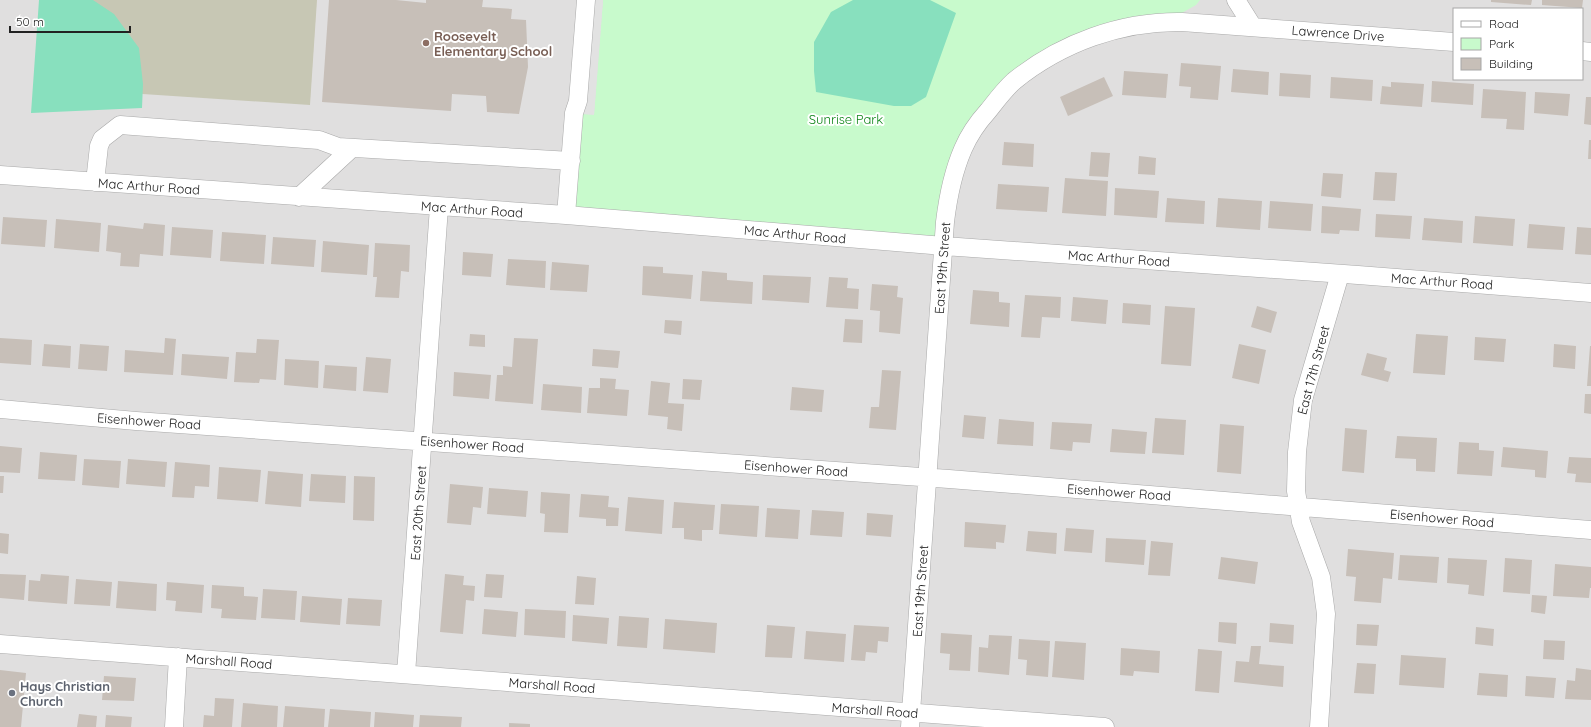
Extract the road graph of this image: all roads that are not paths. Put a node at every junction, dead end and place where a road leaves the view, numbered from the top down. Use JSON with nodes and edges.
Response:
{"nodes":[{"id":1,"x":586,"y":0,"type":"edge"},
{"id":2,"x":1236,"y":0,"type":"edge"},
{"id":3,"x":1253,"y":27,"type":"junction"},
{"id":4,"x":1453,"y":42,"type":"edge"},
{"id":5,"x":352,"y":148,"type":"junction"},
{"id":6,"x":571,"y":161,"type":"junction"},
{"id":7,"x":0,"y":175,"type":"edge"},
{"id":8,"x":95,"y":182,"type":"junction"},
{"id":9,"x":299,"y":197,"type":"junction"},
{"id":10,"x":439,"y":207,"type":"junction"},
{"id":11,"x":566,"y":215,"type":"junction"},
{"id":12,"x":944,"y":246,"type":"junction"},
{"id":13,"x":1340,"y":274,"type":"junction"},
{"id":14,"x":1591,"y":293,"type":"edge"},
{"id":15,"x":0,"y":409,"type":"edge"},
{"id":16,"x":423,"y":441,"type":"junction"},
{"id":17,"x":928,"y":478,"type":"junction"},
{"id":18,"x":1298,"y":506,"type":"junction"},
{"id":19,"x":1591,"y":530,"type":"edge"},
{"id":20,"x":0,"y":644,"type":"edge"},
{"id":21,"x":178,"y":657,"type":"junction"},
{"id":22,"x":406,"y":674,"type":"junction"},
{"id":23,"x":911,"y":720,"type":"edge"},
{"id":24,"x":174,"y":727,"type":"edge"},
{"id":25,"x":1104,"y":727,"type":"edge"},
{"id":26,"x":1319,"y":727,"type":"edge"}],
"edges":[{"from":1,"to":6,"type":"street"},
{"from":2,"to":3,"type":"street"},
{"from":3,"to":4,"type":"street","name":"Lawrence Drive"},
{"from":3,"to":12,"type":"street","name":"East 19th Street"},
{"from":5,"to":6,"type":"street"},
{"from":5,"to":8,"type":"street"},
{"from":5,"to":9,"type":"street"},
{"from":6,"to":11,"type":"street"},
{"from":7,"to":8,"type":"street","name":"Mac Arthur Road"},
{"from":8,"to":9,"type":"street","name":"Mac Arthur Road"},
{"from":9,"to":10,"type":"street","name":"Mac Arthur Road"},
{"from":10,"to":11,"type":"street","name":"Mac Arthur Road"},
{"from":10,"to":16,"type":"street","name":"East 20th Street"},
{"from":11,"to":12,"type":"street","name":"Mac Arthur Road"},
{"from":12,"to":13,"type":"street","name":"Mac Arthur Road"},
{"from":12,"to":17,"type":"street","name":"East 19th Street"},
{"from":13,"to":14,"type":"street","name":"Mac Arthur Road"},
{"from":13,"to":18,"type":"street","name":"East 17th Street"},
{"from":15,"to":16,"type":"street","name":"Eisenhower Road"},
{"from":16,"to":17,"type":"street","name":"Eisenhower Road"},
{"from":16,"to":22,"type":"street","name":"East 20th Street"},
{"from":17,"to":18,"type":"street","name":"Eisenhower Road"},
{"from":17,"to":23,"type":"street","name":"East 19th Street"},
{"from":18,"to":19,"type":"street","name":"Eisenhower Road"},
{"from":18,"to":26,"type":"street","name":"East 17th Street"},
{"from":20,"to":21,"type":"street","name":"Marshall Road"},
{"from":21,"to":22,"type":"street","name":"Marshall Road"},
{"from":21,"to":24,"type":"street"},
{"from":22,"to":23,"type":"street","name":"Marshall Road"},
{"from":23,"to":25,"type":"street","name":"Marshall Road"}]}
